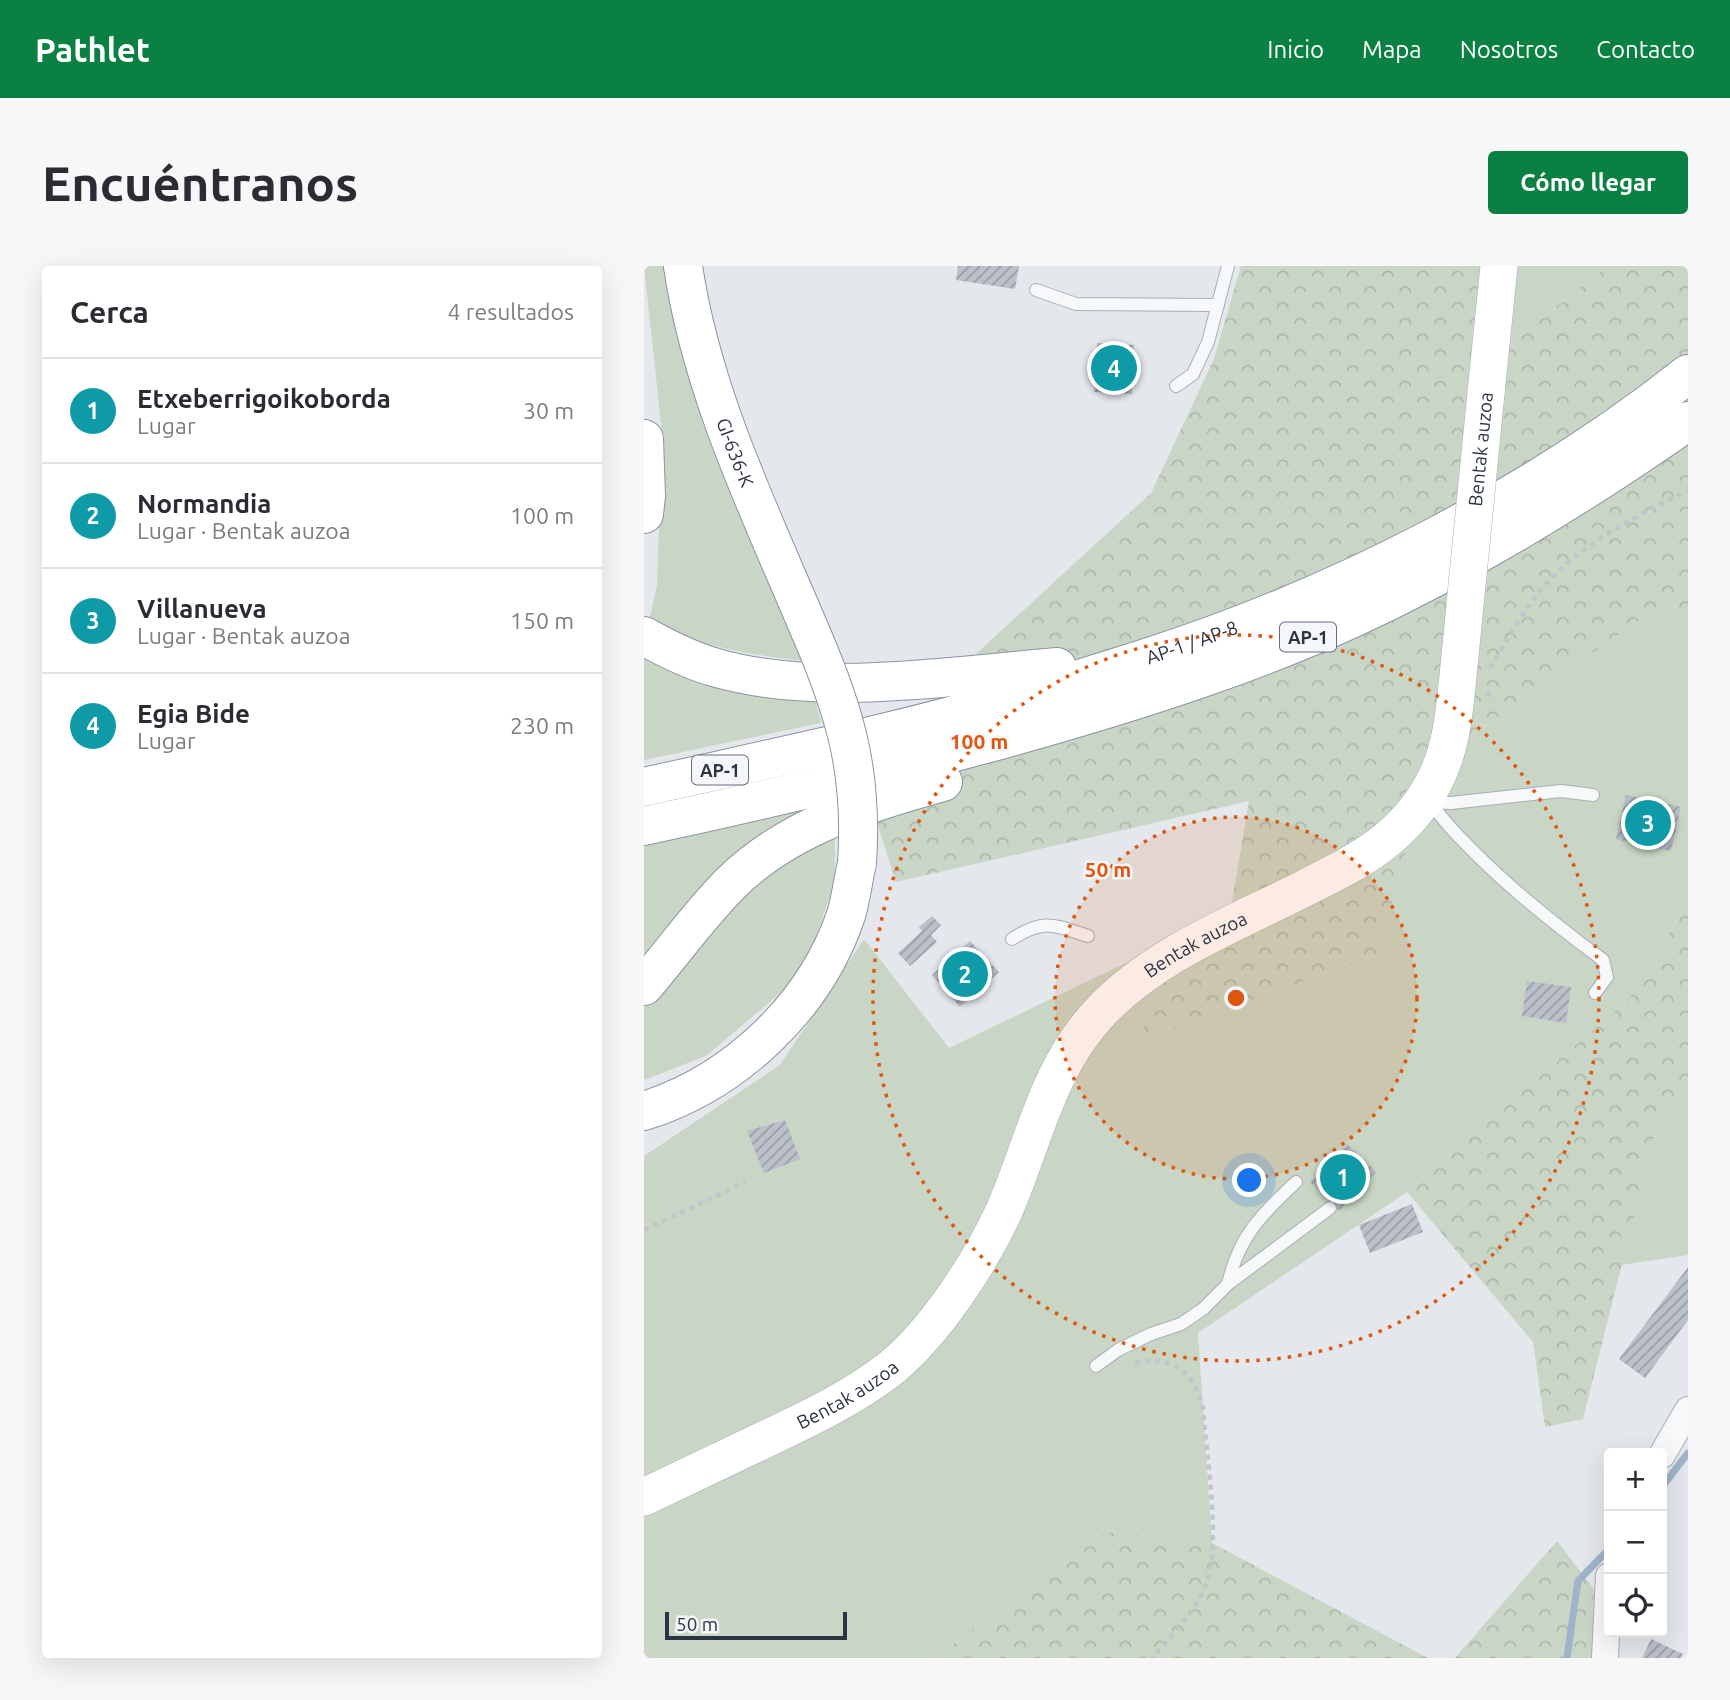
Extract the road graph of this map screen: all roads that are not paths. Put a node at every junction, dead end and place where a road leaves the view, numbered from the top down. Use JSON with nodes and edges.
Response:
{"nodes":[{"id":1,"x":1228,"y":266,"type":"edge"},
{"id":2,"x":1499,"y":266,"type":"edge"},
{"id":3,"x":686,"y":274,"type":"edge"},
{"id":4,"x":1036,"y":290,"type":"dead end"},
{"id":5,"x":1218,"y":304,"type":"junction"},
{"id":6,"x":1688,"y":374,"type":"edge"},
{"id":7,"x":1176,"y":386,"type":"dead end"},
{"id":8,"x":1688,"y":421,"type":"edge"},
{"id":9,"x":644,"y":439,"type":"edge"},
{"id":10,"x":644,"y":514,"type":"edge"},
{"id":11,"x":1418,"y":587,"type":"junction"},
{"id":12,"x":644,"y":636,"type":"edge"},
{"id":13,"x":1146,"y":658,"type":"junction"},
{"id":14,"x":644,"y":787,"type":"edge"},
{"id":15,"x":1593,"y":795,"type":"dead end"},
{"id":16,"x":1427,"y":803,"type":"junction"},
{"id":17,"x":644,"y":826,"type":"edge"},
{"id":18,"x":1088,"y":936,"type":"dead end"},
{"id":19,"x":1012,"y":939,"type":"dead end"},
{"id":20,"x":644,"y":986,"type":"edge"},
{"id":21,"x":1595,"y":993,"type":"dead end"},
{"id":22,"x":644,"y":1111,"type":"edge"},
{"id":23,"x":1296,"y":1182,"type":"dead end"},
{"id":24,"x":1330,"y":1208,"type":"dead end"},
{"id":25,"x":1228,"y":1284,"type":"junction"},
{"id":26,"x":1096,"y":1366,"type":"dead end"},
{"id":27,"x":1688,"y":1410,"type":"edge"},
{"id":28,"x":1666,"y":1448,"type":"edge"},
{"id":29,"x":644,"y":1497,"type":"edge"},
{"id":30,"x":1606,"y":1637,"type":"edge"},
{"id":31,"x":1605,"y":1658,"type":"edge"}],
"edges":[{"from":1,"to":5,"type":"lane"},
{"from":2,"to":16,"type":"main road","name":"Bentak auzoa","bridge":true},
{"from":3,"to":22,"type":"highway","name":"GI-636-K","bridge":true},
{"from":4,"to":5,"type":"lane"},
{"from":5,"to":7,"type":"lane"},
{"from":6,"to":13,"type":"highway","name":"AP-1 / AP-8","number":"AP-1"},
{"from":8,"to":11,"type":"highway","name":"AP-1 / AP-8","number":"AP-1"},
{"from":9,"to":10,"type":"highway"},
{"from":11,"to":17,"type":"highway","name":"AP-1 / AP-8","number":"AP-1"},
{"from":11,"to":20,"type":"highway"},
{"from":12,"to":13,"type":"highway"},
{"from":13,"to":14,"type":"highway","name":"AP-1 / AP-8","number":"AP-1"},
{"from":15,"to":16,"type":"lane"},
{"from":16,"to":21,"type":"lane"},
{"from":16,"to":29,"type":"main road","name":"Bentak auzoa"},
{"from":18,"to":19,"type":"lane"},
{"from":23,"to":25,"type":"lane"},
{"from":24,"to":25,"type":"lane"},
{"from":25,"to":26,"type":"lane"},
{"from":27,"to":28,"type":"street"},
{"from":30,"to":31,"type":"street"}]}
